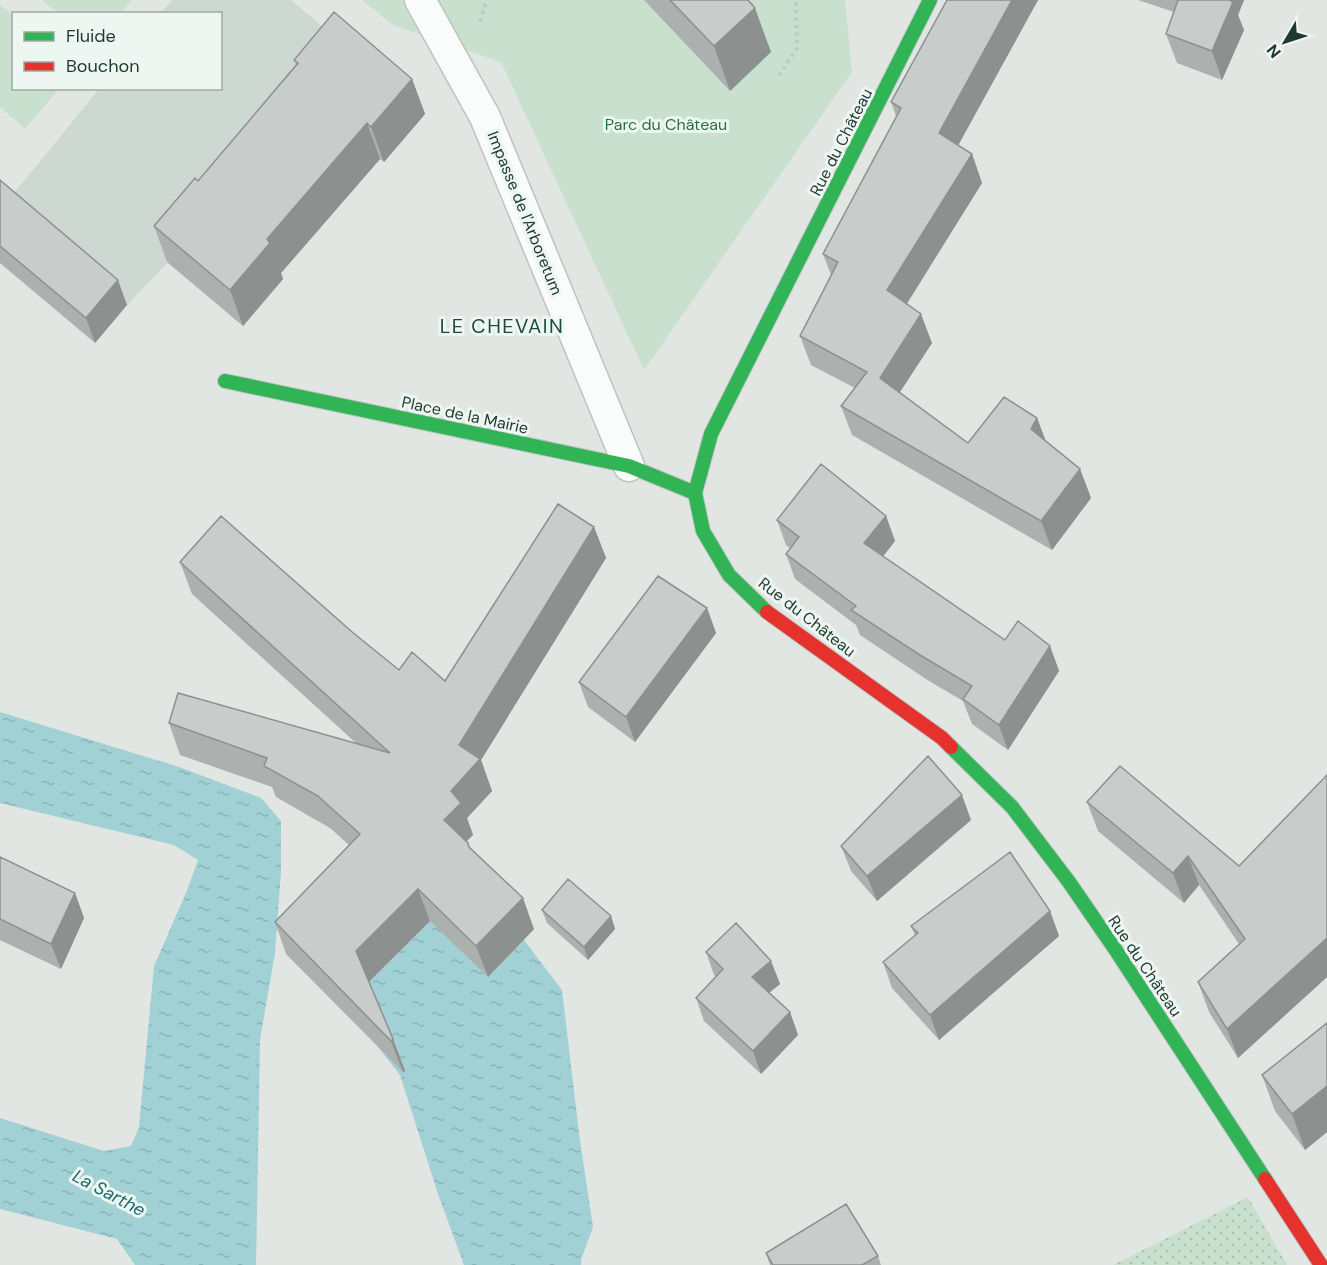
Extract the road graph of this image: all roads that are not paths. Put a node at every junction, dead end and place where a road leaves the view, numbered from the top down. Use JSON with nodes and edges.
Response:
{"nodes":[{"id":1,"x":420,"y":0,"type":"edge"},
{"id":2,"x":930,"y":0,"type":"edge"},
{"id":3,"x":225,"y":381,"type":"dead end"},
{"id":4,"x":629,"y":466,"type":"junction"},
{"id":5,"x":694,"y":493,"type":"junction"},
{"id":6,"x":1321,"y":1265,"type":"edge"}],
"edges":[{"from":1,"to":4,"type":"lane","name":"Impasse de l'Arboretum"},
{"from":2,"to":5,"type":"street","name":"Rue du Château"},
{"from":3,"to":4,"type":"street","name":"Place de la Mairie"},
{"from":4,"to":5,"type":"street","name":"Place de la Mairie"},
{"from":5,"to":6,"type":"street","name":"Rue du Château"}]}
